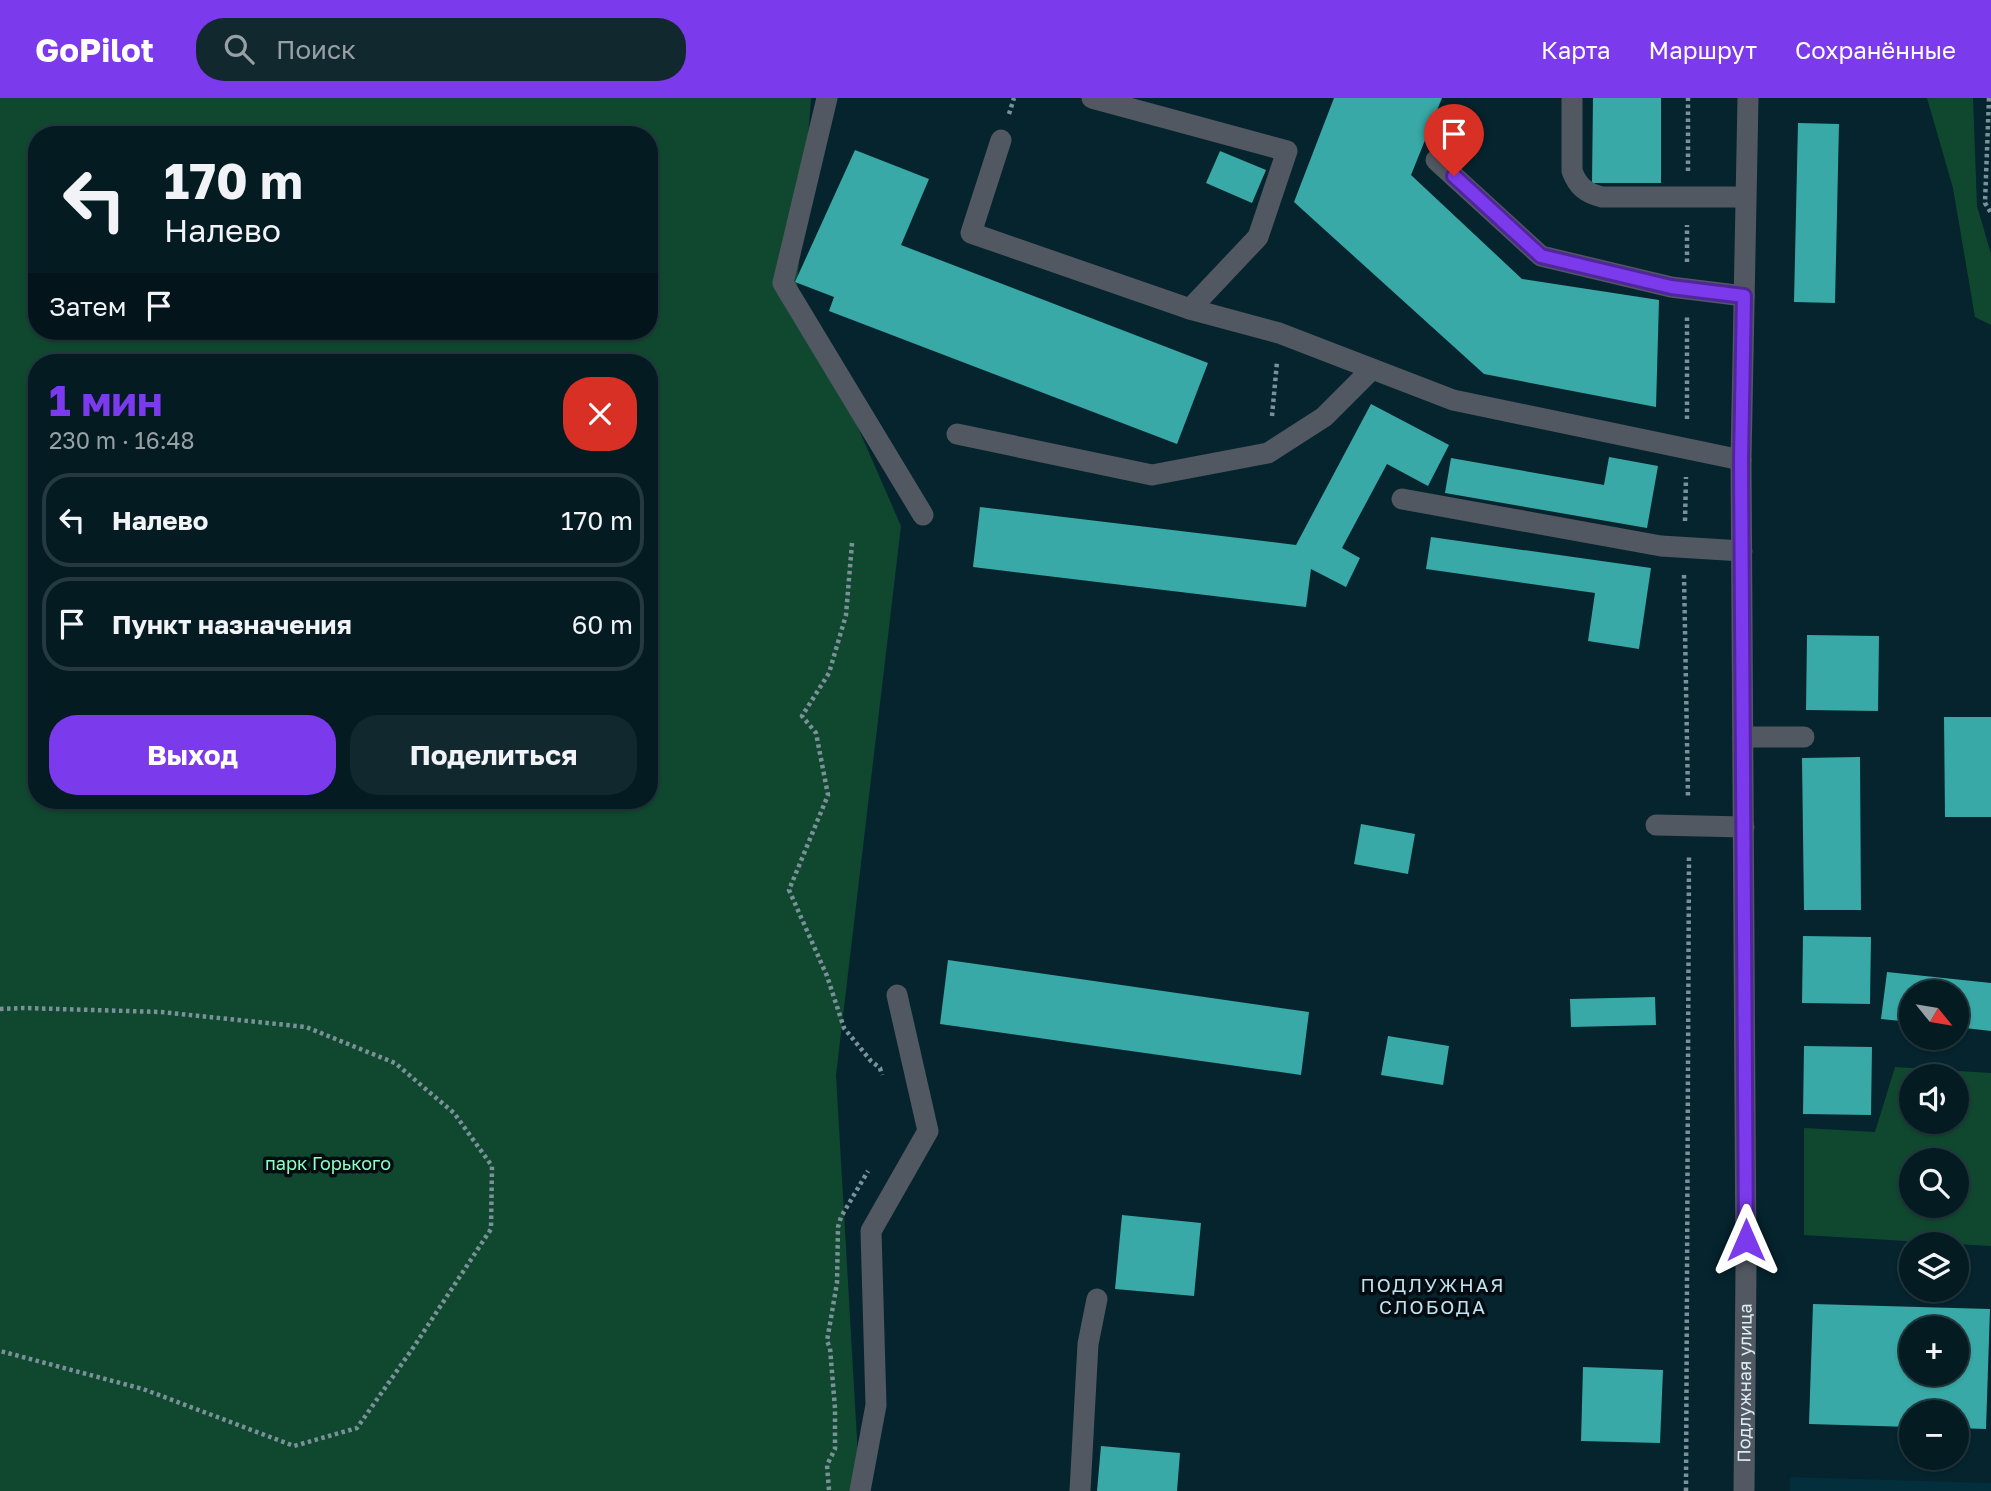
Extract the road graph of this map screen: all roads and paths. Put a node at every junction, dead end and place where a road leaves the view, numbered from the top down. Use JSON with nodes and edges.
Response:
{"nodes":[{"id":1,"x":827,"y":98,"type":"edge"},
{"id":2,"x":1092,"y":98,"type":"edge"},
{"id":3,"x":1572,"y":98,"type":"edge"},
{"id":4,"x":1748,"y":98,"type":"edge"},
{"id":5,"x":1989,"y":98,"type":"edge"},
{"id":6,"x":1001,"y":141,"type":"dead end"},
{"id":7,"x":1436,"y":160,"type":"dead end"},
{"id":8,"x":1745,"y":197,"type":"junction"},
{"id":9,"x":1991,"y":213,"type":"edge"},
{"id":10,"x":1744,"y":296,"type":"junction"},
{"id":11,"x":1190,"y":309,"type":"junction"},
{"id":12,"x":1279,"y":333,"type":"junction"},
{"id":13,"x":1372,"y":369,"type":"junction"},
{"id":14,"x":957,"y":433,"type":"dead end"},
{"id":15,"x":1268,"y":453,"type":"junction"},
{"id":16,"x":1741,"y":460,"type":"junction"},
{"id":17,"x":1402,"y":499,"type":"dead end"},
{"id":18,"x":923,"y":514,"type":"dead end"},
{"id":19,"x":852,"y":543,"type":"dead end"},
{"id":20,"x":1742,"y":551,"type":"junction"},
{"id":21,"x":1743,"y":737,"type":"junction"},
{"id":22,"x":1804,"y":737,"type":"dead end"},
{"id":23,"x":1657,"y":825,"type":"dead end"},
{"id":24,"x":1744,"y":827,"type":"junction"},
{"id":25,"x":897,"y":995,"type":"dead end"},
{"id":26,"x":0,"y":1009,"type":"edge"},
{"id":27,"x":884,"y":1079,"type":"dead end"},
{"id":28,"x":871,"y":1167,"type":"dead end"},
{"id":29,"x":1097,"y":1299,"type":"dead end"},
{"id":30,"x":0,"y":1351,"type":"edge"},
{"id":31,"x":829,"y":1491,"type":"edge"},
{"id":32,"x":860,"y":1491,"type":"edge"},
{"id":33,"x":1080,"y":1491,"type":"edge"},
{"id":34,"x":1744,"y":1491,"type":"edge"}],
"edges":[{"from":1,"to":18,"type":"street"},
{"from":2,"to":11,"type":"street"},
{"from":3,"to":8,"type":"street"},
{"from":4,"to":8,"type":"street","name":"Подлужная улица"},
{"from":5,"to":9,"type":"path"},
{"from":6,"to":11,"type":"street"},
{"from":7,"to":10,"type":"street"},
{"from":8,"to":10,"type":"street","name":"Подлужная улица"},
{"from":10,"to":16,"type":"street","name":"Подлужная улица"},
{"from":11,"to":12,"type":"street"},
{"from":12,"to":13,"type":"street"},
{"from":12,"to":15,"type":"path"},
{"from":13,"to":15,"type":"street"},
{"from":13,"to":16,"type":"street"},
{"from":14,"to":15,"type":"street"},
{"from":16,"to":20,"type":"street","name":"Подлужная улица"},
{"from":17,"to":20,"type":"street"},
{"from":19,"to":27,"type":"path"},
{"from":20,"to":21,"type":"street","name":"Подлужная улица"},
{"from":21,"to":22,"type":"street"},
{"from":21,"to":24,"type":"street","name":"Подлужная улица"},
{"from":23,"to":24,"type":"street"},
{"from":24,"to":34,"type":"street","name":"Подлужная улица"},
{"from":25,"to":32,"type":"street"},
{"from":26,"to":30,"type":"path"},
{"from":28,"to":31,"type":"path"},
{"from":29,"to":33,"type":"street"}]}
